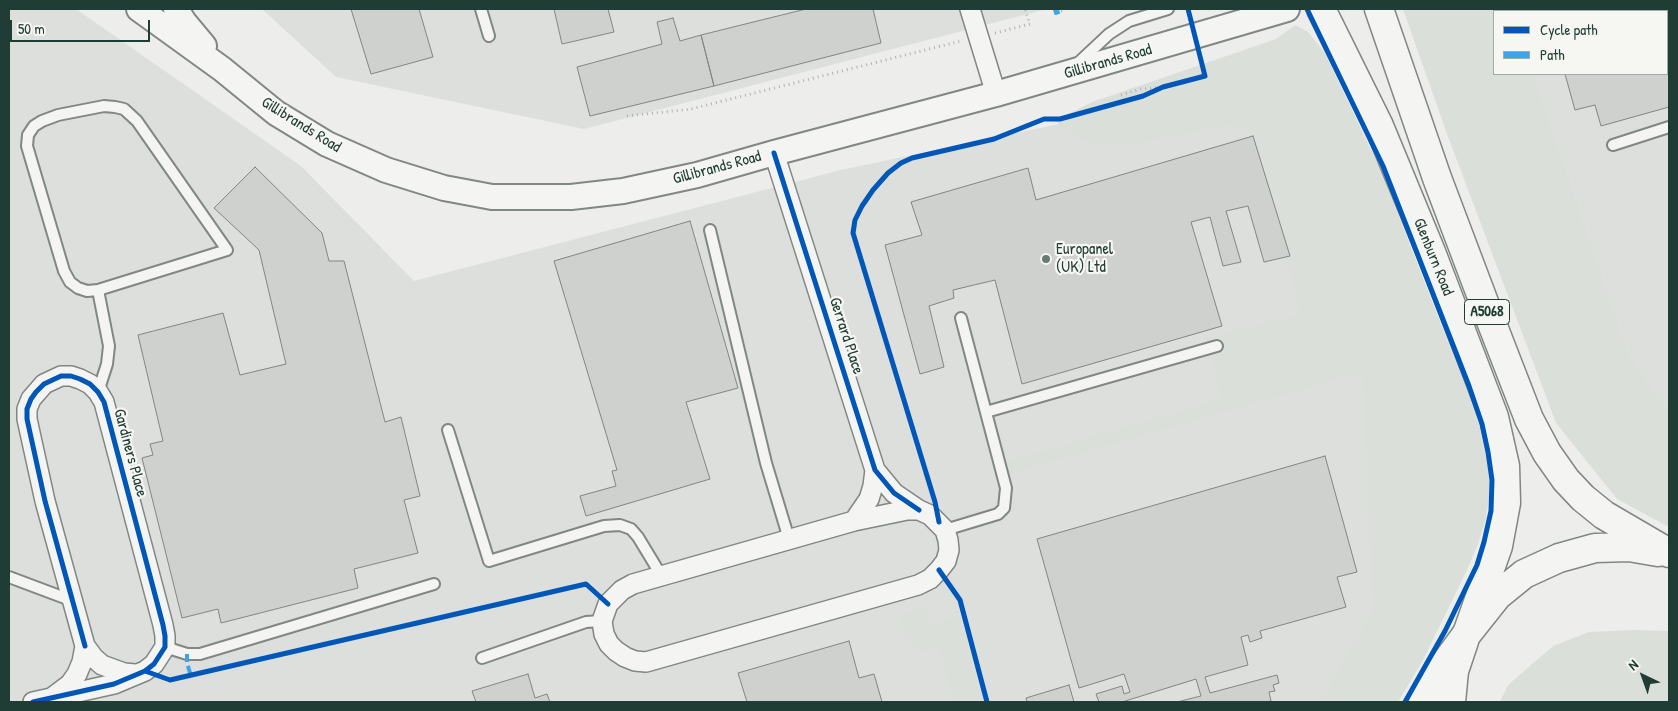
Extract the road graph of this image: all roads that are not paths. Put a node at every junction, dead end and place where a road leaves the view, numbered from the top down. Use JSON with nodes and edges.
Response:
{"nodes":[{"id":1,"x":139,"y":9,"type":"edge"},
{"id":2,"x":176,"y":9,"type":"edge"},
{"id":3,"x":481,"y":9,"type":"edge"},
{"id":4,"x":970,"y":9,"type":"edge"},
{"id":5,"x":1168,"y":9,"type":"edge"},
{"id":6,"x":1287,"y":9,"type":"edge"},
{"id":7,"x":1380,"y":12,"type":"edge"},
{"id":8,"x":1327,"y":19,"type":"edge"},
{"id":9,"x":489,"y":36,"type":"dead end"},
{"id":10,"x":222,"y":69,"type":"junction"},
{"id":11,"x":1068,"y":74,"type":"junction"},
{"id":12,"x":996,"y":94,"type":"junction"},
{"id":13,"x":1669,"y":127,"type":"edge"},
{"id":14,"x":1613,"y":145,"type":"dead end"},
{"id":15,"x":774,"y":153,"type":"junction"},
{"id":16,"x":710,"y":230,"type":"dead end"},
{"id":17,"x":98,"y":290,"type":"junction"},
{"id":18,"x":1485,"y":304,"type":"junction"},
{"id":19,"x":1456,"y":316,"type":"junction"},
{"id":20,"x":961,"y":318,"type":"dead end"},
{"id":21,"x":1217,"y":346,"type":"dead end"},
{"id":22,"x":98,"y":392,"type":"junction"},
{"id":23,"x":986,"y":412,"type":"junction"},
{"id":24,"x":448,"y":430,"type":"dead end"},
{"id":25,"x":875,"y":470,"type":"junction"},
{"id":26,"x":919,"y":510,"type":"junction"},
{"id":27,"x":854,"y":521,"type":"junction"},
{"id":28,"x":945,"y":530,"type":"junction"},
{"id":29,"x":789,"y":539,"type":"junction"},
{"id":30,"x":1669,"y":554,"type":"edge"},
{"id":31,"x":661,"y":575,"type":"junction"},
{"id":32,"x":9,"y":578,"type":"edge"},
{"id":33,"x":434,"y":584,"type":"dead end"},
{"id":34,"x":73,"y":601,"type":"junction"},
{"id":35,"x":602,"y":621,"type":"junction"},
{"id":36,"x":1467,"y":633,"type":"junction"},
{"id":37,"x":85,"y":646,"type":"junction"},
{"id":38,"x":164,"y":647,"type":"junction"},
{"id":39,"x":482,"y":658,"type":"dead end"},
{"id":40,"x":136,"y":674,"type":"junction"},
{"id":41,"x":54,"y":697,"type":"junction"},
{"id":42,"x":33,"y":702,"type":"edge"},
{"id":43,"x":1423,"y":702,"type":"edge"},
{"id":44,"x":1451,"y":702,"type":"edge"}],
"edges":[{"from":1,"to":10,"type":"street","name":"Gillibrands Road"},
{"from":2,"to":10,"type":"street","name":"Gillibrands Road"},
{"from":3,"to":9,"type":"lane"},
{"from":4,"to":12,"type":"street"},
{"from":5,"to":11,"type":"lane"},
{"from":6,"to":11,"type":"street","name":"Gillibrands Road"},
{"from":7,"to":18,"type":"main road","name":"Glenburn Road","number":"A5068"},
{"from":8,"to":19,"type":"main road","name":"Glenburn Road","number":"A5068"},
{"from":10,"to":15,"type":"street","name":"Gillibrands Road"},
{"from":11,"to":12,"type":"street","name":"Gillibrands Road"},
{"from":12,"to":15,"type":"street","name":"Gillibrands Road"},
{"from":13,"to":14,"type":"lane"},
{"from":15,"to":25,"type":"street","name":"Gerrard Place"},
{"from":16,"to":29,"type":"lane"},
{"from":17,"to":17,"type":"lane"},
{"from":17,"to":22,"type":"lane"},
{"from":18,"to":19,"type":"main road"},
{"from":18,"to":30,"type":"main road","name":"Glenburn Road","number":"A5068"},
{"from":19,"to":36,"type":"main road","name":"Glenburn Road","number":"A5068"},
{"from":20,"to":23,"type":"lane"},
{"from":21,"to":23,"type":"lane"},
{"from":22,"to":34,"type":"street","name":"Gardiners Place"},
{"from":22,"to":38,"type":"street","name":"Gardiners Place"},
{"from":23,"to":28,"type":"lane"},
{"from":24,"to":31,"type":"lane"},
{"from":25,"to":26,"type":"street","name":"Gerrard Place"},
{"from":25,"to":27,"type":"street","name":"Gerrard Place"},
{"from":26,"to":27,"type":"street"},
{"from":26,"to":28,"type":"street","name":"Gerrard Place"},
{"from":27,"to":29,"type":"street"},
{"from":28,"to":35,"type":"street"},
{"from":29,"to":31,"type":"street"},
{"from":30,"to":36,"type":"main road","number":"A5068"},
{"from":31,"to":35,"type":"street"},
{"from":32,"to":34,"type":"lane"},
{"from":33,"to":38,"type":"lane"},
{"from":34,"to":37,"type":"street","name":"Gardiners Place"},
{"from":35,"to":39,"type":"lane"},
{"from":36,"to":43,"type":"main road"},
{"from":36,"to":44,"type":"main road","number":"A5068"},
{"from":37,"to":40,"type":"street"},
{"from":37,"to":41,"type":"street"},
{"from":38,"to":40,"type":"street"},
{"from":40,"to":41,"type":"street"},
{"from":41,"to":42,"type":"street"}]}
